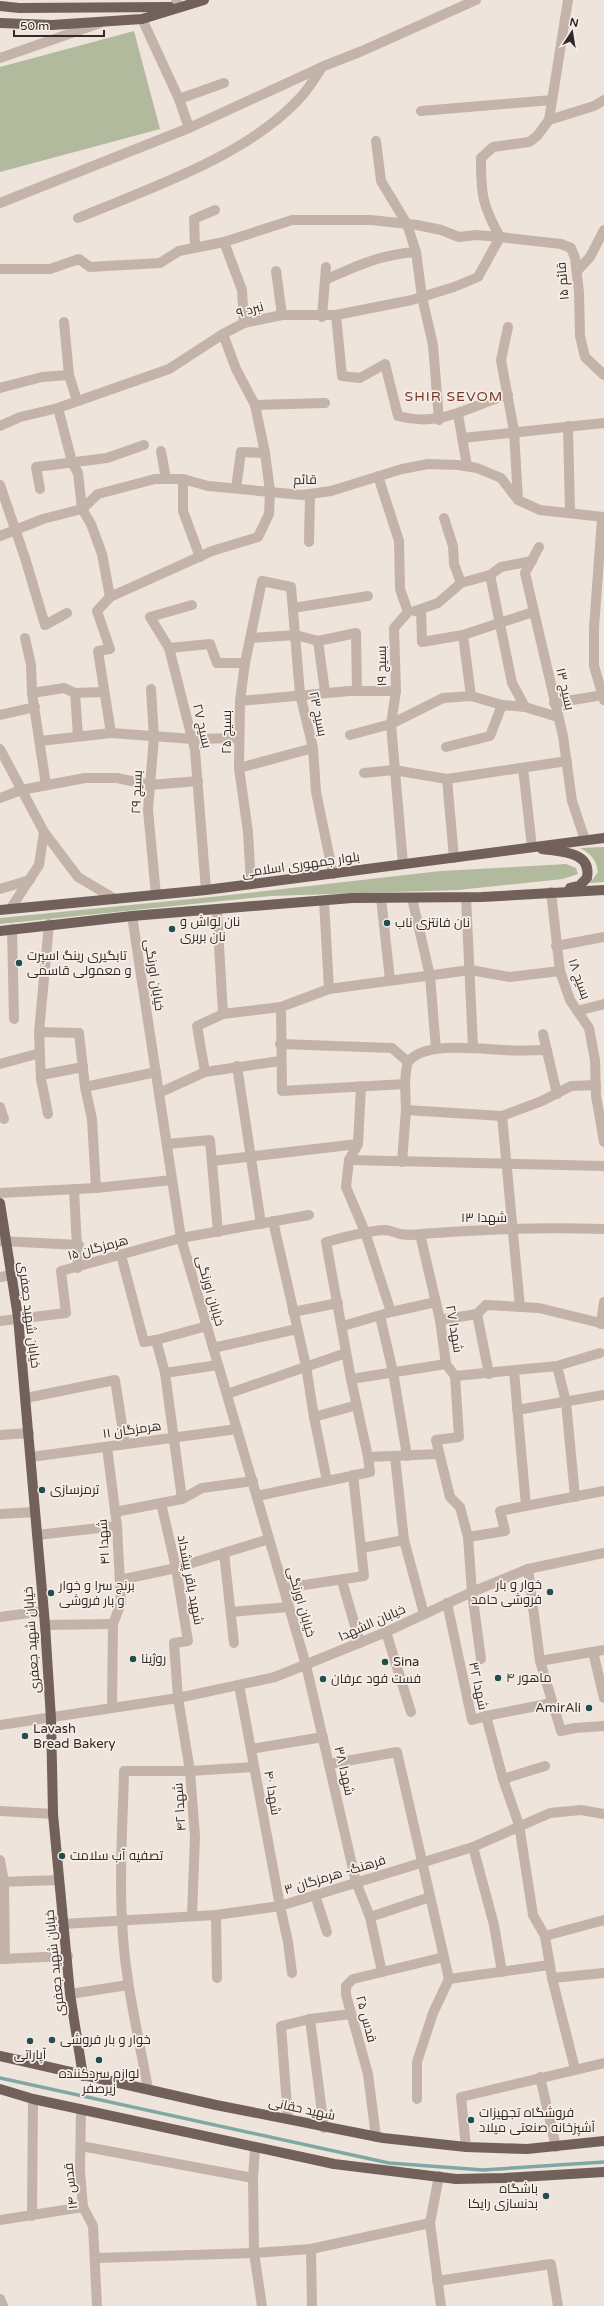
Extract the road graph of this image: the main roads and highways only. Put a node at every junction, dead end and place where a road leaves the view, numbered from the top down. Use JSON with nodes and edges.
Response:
{"nodes":[{"id":1,"x":204,"y":0,"type":"edge"},
{"id":2,"x":177,"y":3,"type":"edge"},
{"id":3,"x":0,"y":6,"type":"edge"},
{"id":4,"x":0,"y":23,"type":"edge"},
{"id":5,"x":604,"y":838,"type":"edge"},
{"id":6,"x":532,"y":847,"type":"junction"},
{"id":7,"x":604,"y":890,"type":"edge"},
{"id":8,"x":550,"y":892,"type":"junction"},
{"id":9,"x":0,"y":910,"type":"edge"},
{"id":10,"x":0,"y":930,"type":"edge"},
{"id":11,"x":0,"y":1203,"type":"edge"},
{"id":12,"x":3,"y":1241,"type":"edge"},
{"id":13,"x":0,"y":2056,"type":"edge"},
{"id":14,"x":83,"y":2076,"type":"junction"},
{"id":15,"x":0,"y":2089,"type":"edge"},
{"id":16,"x":604,"y":2141,"type":"edge"},
{"id":17,"x":599,"y":2173,"type":"edge"},
{"id":18,"x":604,"y":2180,"type":"edge"}],
"edges":[{"from":1,"to":2,"type":"main road"},
{"from":2,"to":3,"type":"main road"},
{"from":2,"to":4,"type":"main road"},
{"from":5,"to":6,"type":"main road","name":"بلوار جمهوری اسلامی"},
{"from":6,"to":8,"type":"main road"},
{"from":6,"to":9,"type":"main road","name":"بلوار جمهوری اسلامی"},
{"from":7,"to":8,"type":"main road"},
{"from":8,"to":10,"type":"main road"},
{"from":11,"to":12,"type":"main road","name":"خیابان شهید جعفری"},
{"from":12,"to":14,"type":"main road","name":"خیابان شهید جعفری"},
{"from":13,"to":14,"type":"main road","name":"شهید حقانی"},
{"from":14,"to":16,"type":"main road","name":"شهید حقانی"},
{"from":15,"to":17,"type":"main road"},
{"from":17,"to":18,"type":"main road"}]}
